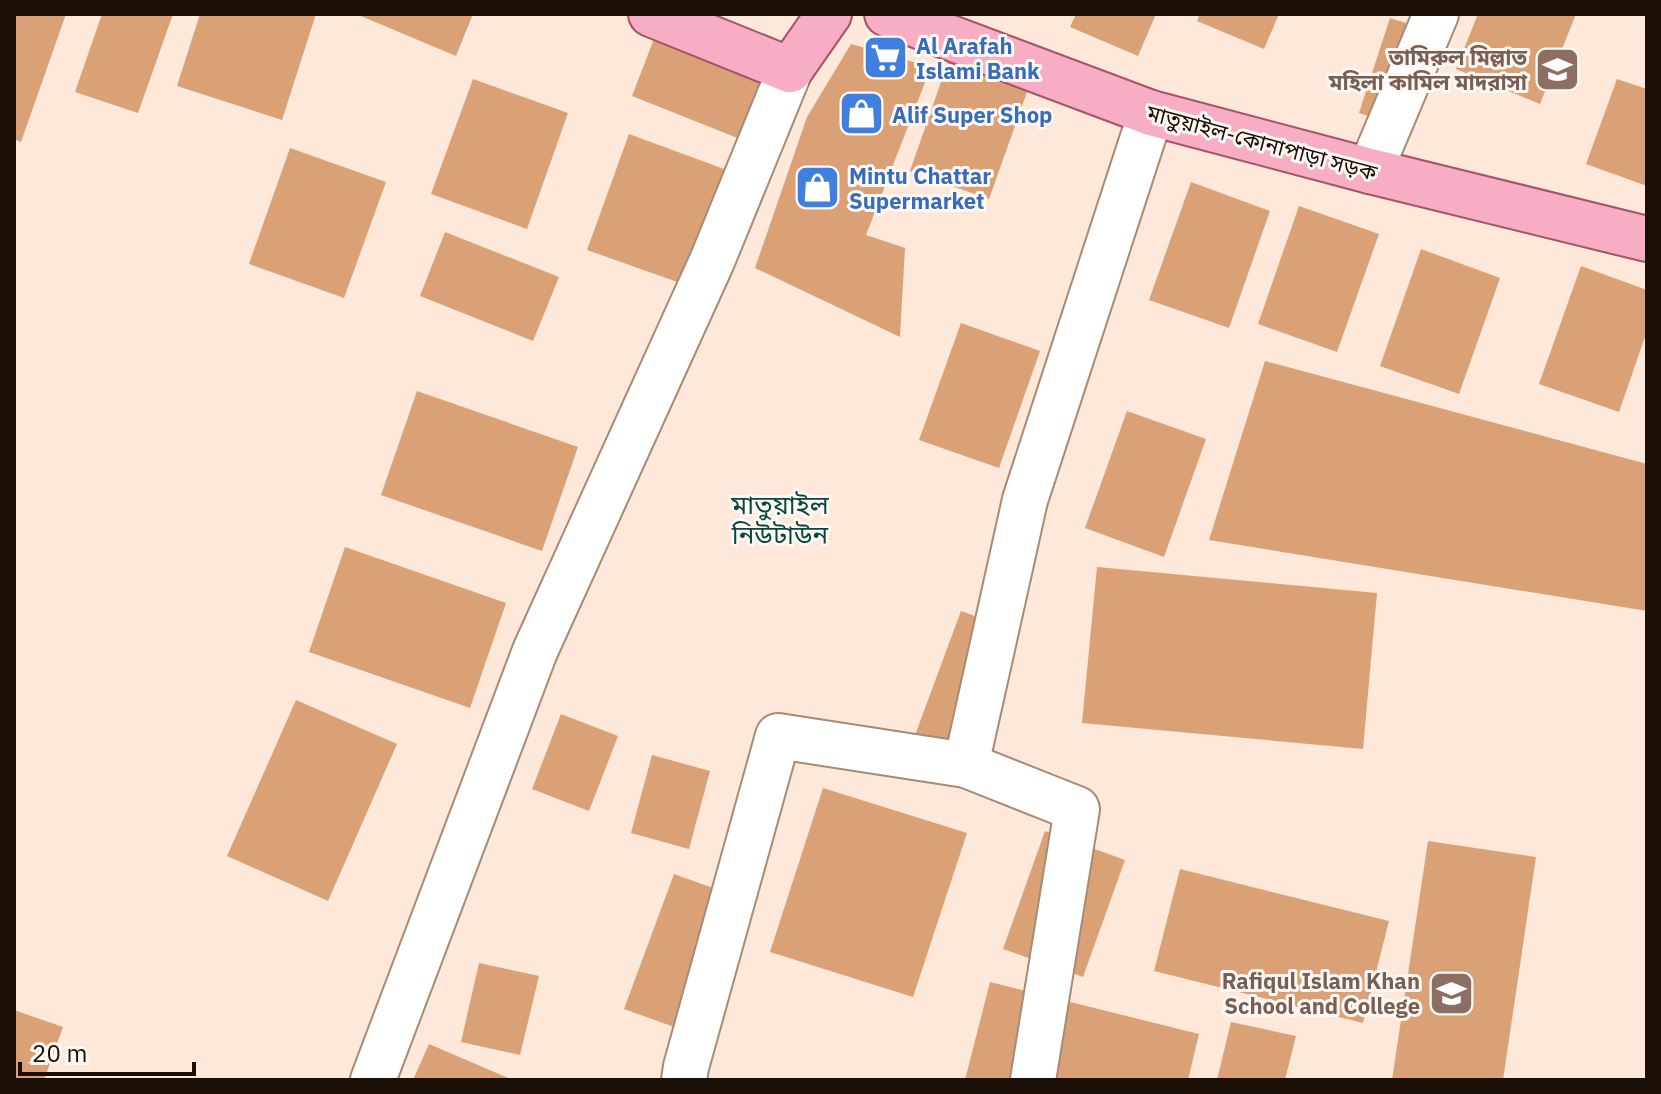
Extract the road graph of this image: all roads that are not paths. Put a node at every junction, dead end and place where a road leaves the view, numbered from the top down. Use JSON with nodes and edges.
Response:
{"nodes":[{"id":1,"x":651,"y":14,"type":"edge"},
{"id":2,"x":829,"y":14,"type":"edge"},
{"id":3,"x":887,"y":14,"type":"edge"},
{"id":4,"x":1436,"y":14,"type":"edge"},
{"id":5,"x":790,"y":70,"type":"junction"},
{"id":6,"x":1151,"y":113,"type":"junction"},
{"id":7,"x":1370,"y":171,"type":"junction"},
{"id":8,"x":1647,"y":239,"type":"edge"},
{"id":9,"x":966,"y":765,"type":"junction"},
{"id":10,"x":373,"y":1080,"type":"edge"},
{"id":11,"x":684,"y":1080,"type":"edge"},
{"id":12,"x":1033,"y":1080,"type":"edge"}],
"edges":[{"from":1,"to":5,"type":"main road"},
{"from":2,"to":5,"type":"main road"},
{"from":3,"to":6,"type":"main road","name":"মাতুয়াইল-কোনাপাড়া সড়ক"},
{"from":4,"to":7,"type":"street"},
{"from":5,"to":10,"type":"street"},
{"from":6,"to":7,"type":"main road","name":"মাতুয়াইল-কোনাপাড়া সড়ক"},
{"from":6,"to":9,"type":"street"},
{"from":7,"to":8,"type":"main road","name":"মাতুয়াইল-কোনাপাড়া সড়ক"},
{"from":9,"to":11,"type":"street"},
{"from":9,"to":12,"type":"street"}]}
